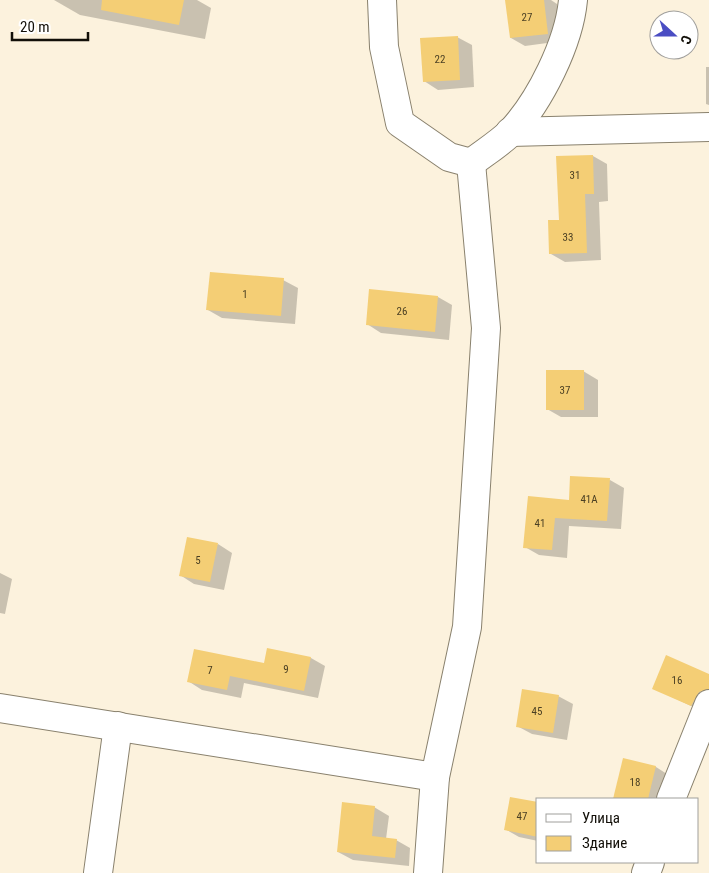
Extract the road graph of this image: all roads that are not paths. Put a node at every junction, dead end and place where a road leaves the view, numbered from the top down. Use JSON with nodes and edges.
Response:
{"nodes":[{"id":1,"x":382,"y":0,"type":"edge"},
{"id":2,"x":572,"y":0,"type":"edge"},
{"id":3,"x":709,"y":127,"type":"edge"},
{"id":4,"x":510,"y":132,"type":"junction"},
{"id":5,"x":471,"y":163,"type":"junction"},
{"id":6,"x":709,"y":704,"type":"edge"},
{"id":7,"x":0,"y":708,"type":"edge"},
{"id":8,"x":118,"y":726,"type":"junction"},
{"id":9,"x":435,"y":777,"type":"junction"},
{"id":10,"x":671,"y":798,"type":"edge"},
{"id":11,"x":98,"y":873,"type":"edge"},
{"id":12,"x":428,"y":873,"type":"edge"}],
"edges":[{"from":1,"to":5,"type":"lane"},
{"from":2,"to":4,"type":"lane"},
{"from":3,"to":4,"type":"lane"},
{"from":4,"to":5,"type":"lane"},
{"from":5,"to":9,"type":"lane"},
{"from":6,"to":10,"type":"lane"},
{"from":7,"to":8,"type":"lane"},
{"from":8,"to":9,"type":"lane"},
{"from":8,"to":11,"type":"lane"},
{"from":9,"to":12,"type":"lane"}]}
